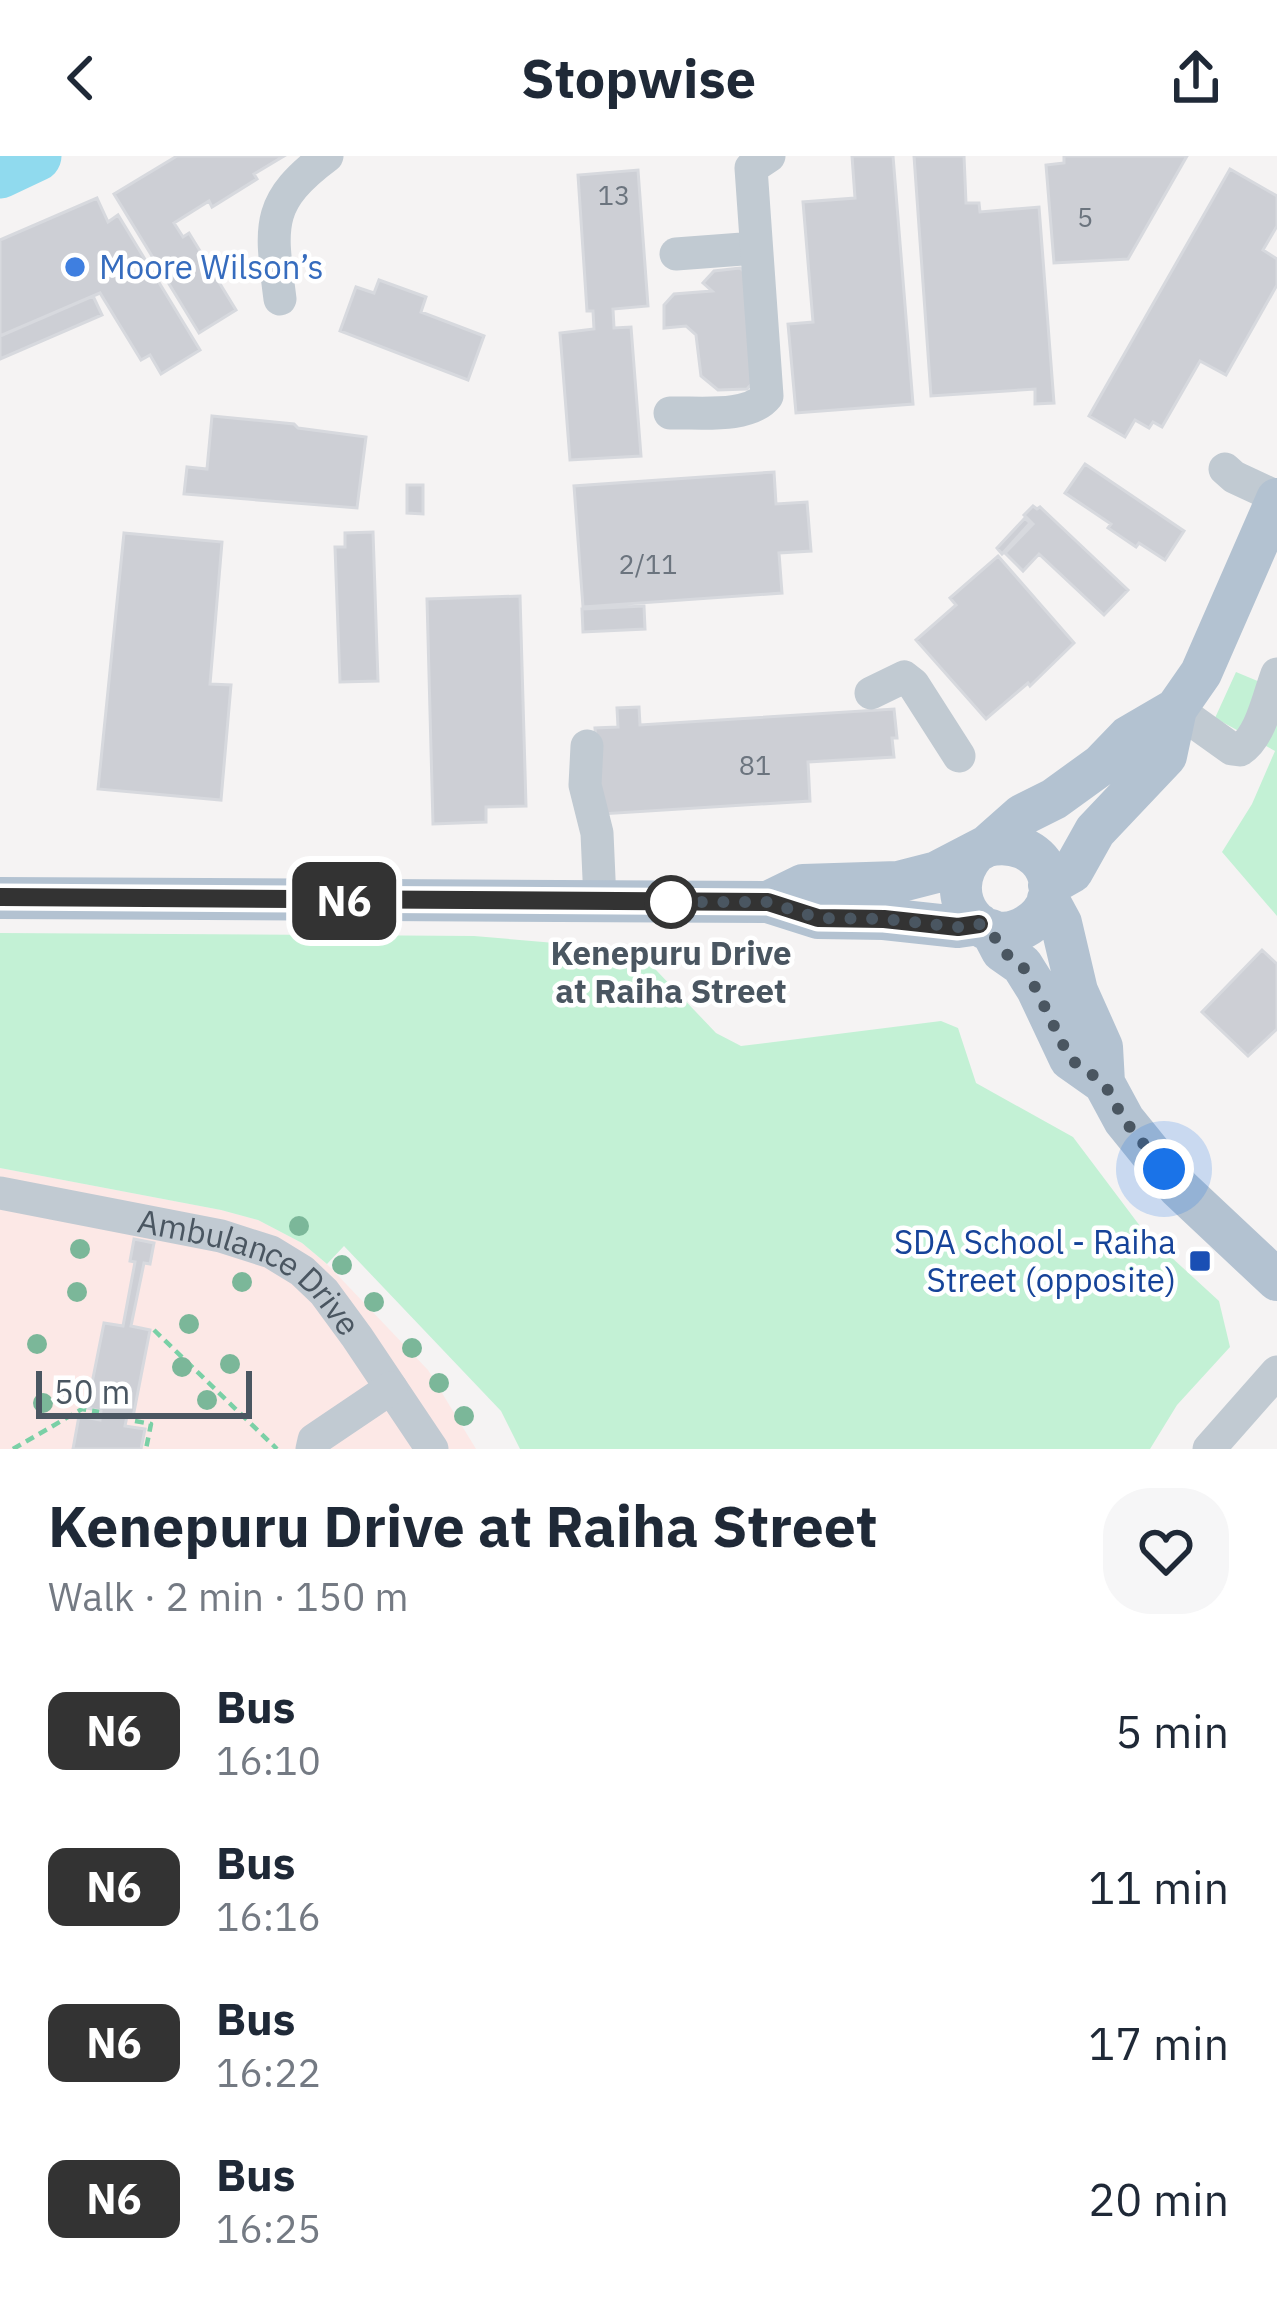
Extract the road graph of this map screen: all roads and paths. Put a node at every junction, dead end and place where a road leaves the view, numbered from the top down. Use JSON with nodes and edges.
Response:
{"nodes":[{"id":1,"x":327,"y":156,"type":"edge"},
{"id":2,"x":769,"y":156,"type":"edge"},
{"id":3,"x":756,"y":248,"type":"junction"},
{"id":4,"x":676,"y":254,"type":"dead end"},
{"id":5,"x":280,"y":299,"type":"dead end"},
{"id":6,"x":670,"y":412,"type":"dead end"},
{"id":7,"x":1225,"y":469,"type":"dead end"},
{"id":8,"x":1277,"y":498,"type":"edge"},
{"id":9,"x":1277,"y":674,"type":"edge"},
{"id":10,"x":871,"y":693,"type":"dead end"},
{"id":11,"x":1176,"y":709,"type":"junction"},
{"id":12,"x":586,"y":746,"type":"dead end"},
{"id":13,"x":959,"y":757,"type":"dead end"},
{"id":14,"x":981,"y":849,"type":"junction"},
{"id":15,"x":1049,"y":892,"type":"junction"},
{"id":16,"x":0,"y":898,"type":"edge"},
{"id":17,"x":600,"y":901,"type":"junction"},
{"id":18,"x":768,"y":902,"type":"junction"},
{"id":19,"x":985,"y":927,"type":"junction"},
{"id":20,"x":1104,"y":1083,"type":"junction"},
{"id":21,"x":0,"y":1193,"type":"edge"},
{"id":22,"x":1277,"y":1280,"type":"edge"},
{"id":23,"x":154,"y":1330,"type":"dead end"},
{"id":24,"x":1277,"y":1372,"type":"edge"},
{"id":25,"x":391,"y":1388,"type":"junction"},
{"id":26,"x":99,"y":1412,"type":"dead end"},
{"id":27,"x":135,"y":1421,"type":"dead end"},
{"id":28,"x":13,"y":1449,"type":"edge"},
{"id":29,"x":146,"y":1449,"type":"edge"},
{"id":30,"x":277,"y":1449,"type":"edge"},
{"id":31,"x":312,"y":1449,"type":"edge"},
{"id":32,"x":432,"y":1449,"type":"edge"},
{"id":33,"x":1209,"y":1449,"type":"edge"}],
"edges":[{"from":1,"to":5,"type":"street"},
{"from":2,"to":3,"type":"street"},
{"from":3,"to":4,"type":"street"},
{"from":3,"to":6,"type":"street"},
{"from":7,"to":8,"type":"street"},
{"from":8,"to":11,"type":"main road"},
{"from":9,"to":11,"type":"street"},
{"from":10,"to":13,"type":"street"},
{"from":11,"to":14,"type":"main road"},
{"from":11,"to":15,"type":"main road"},
{"from":12,"to":17,"type":"street"},
{"from":14,"to":15,"type":"main road"},
{"from":14,"to":18,"type":"main road"},
{"from":14,"to":19,"type":"main road"},
{"from":15,"to":19,"type":"main road"},
{"from":15,"to":20,"type":"main road"},
{"from":16,"to":17,"type":"main road"},
{"from":17,"to":18,"type":"main road"},
{"from":18,"to":19,"type":"main road"},
{"from":19,"to":20,"type":"main road"},
{"from":20,"to":22,"type":"main road"},
{"from":21,"to":25,"type":"street","name":"Ambulance Drive"},
{"from":23,"to":30,"type":"path"},
{"from":24,"to":33,"type":"street"},
{"from":25,"to":31,"type":"street"},
{"from":25,"to":32,"type":"street","name":"Ambulance Drive"},
{"from":26,"to":28,"type":"path"},
{"from":27,"to":29,"type":"path"}]}
